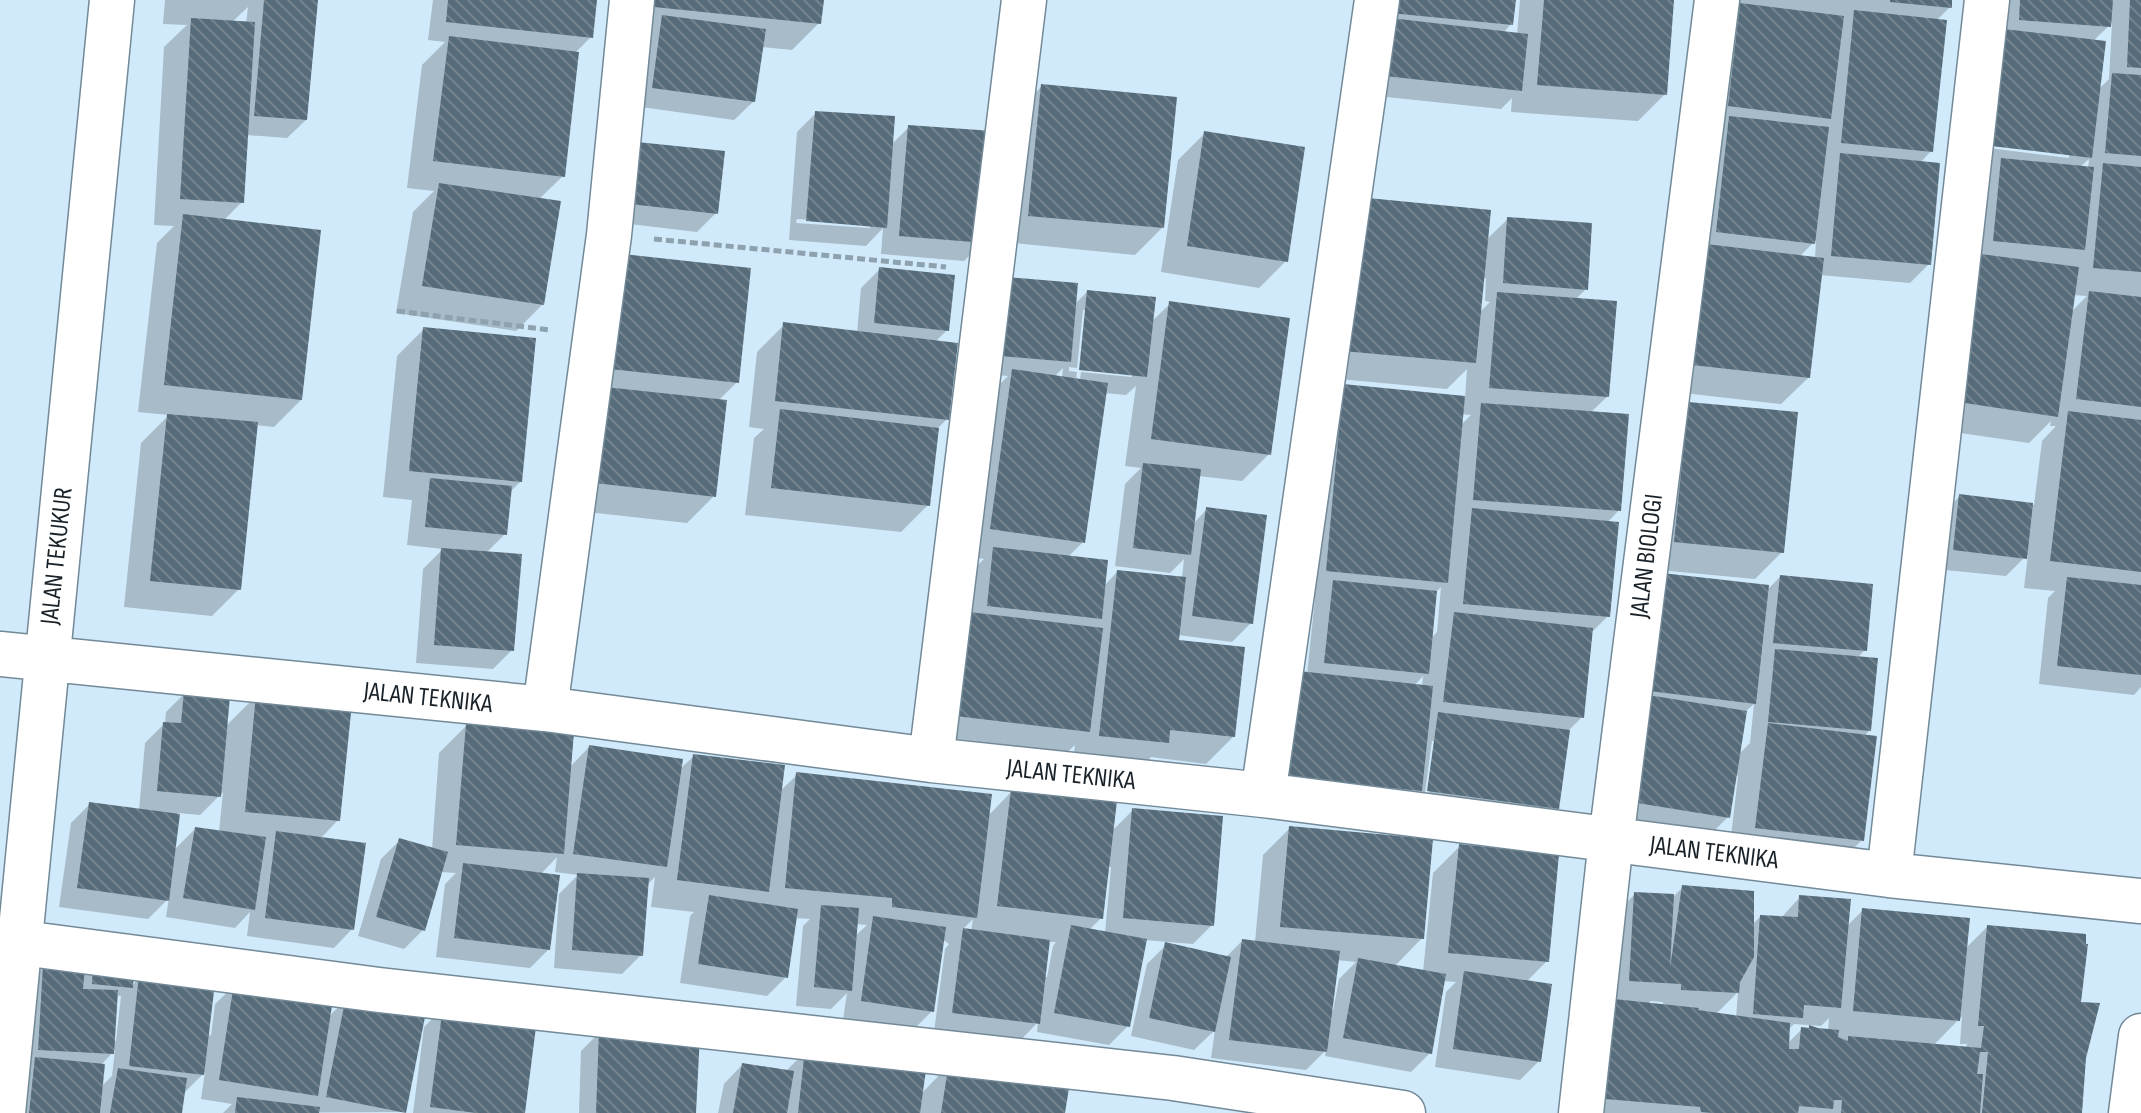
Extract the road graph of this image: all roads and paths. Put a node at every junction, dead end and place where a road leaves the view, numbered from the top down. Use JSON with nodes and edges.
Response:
{"nodes":[{"id":1,"x":112,"y":0,"type":"edge"},
{"id":2,"x":632,"y":0,"type":"edge"},
{"id":3,"x":1024,"y":0,"type":"edge"},
{"id":4,"x":1377,"y":0,"type":"edge"},
{"id":5,"x":1717,"y":0,"type":"edge"},
{"id":6,"x":1987,"y":0,"type":"edge"},
{"id":7,"x":609,"y":235,"type":"junction"},
{"id":8,"x":992,"y":271,"type":"junction"},
{"id":9,"x":397,"y":311,"type":"dead end"},
{"id":10,"x":595,"y":335,"type":"junction"},
{"id":11,"x":0,"y":654,"type":"edge"},
{"id":12,"x":47,"y":659,"type":"junction"},
{"id":13,"x":545,"y":709,"type":"junction"},
{"id":14,"x":931,"y":760,"type":"junction"},
{"id":15,"x":1263,"y":795,"type":"junction"},
{"id":16,"x":1611,"y":840,"type":"junction"},
{"id":17,"x":1889,"y":875,"type":"junction"},
{"id":18,"x":2141,"y":901,"type":"edge"},
{"id":19,"x":10,"y":941,"type":"edge"},
{"id":20,"x":2141,"y":1036,"type":"edge"},
{"id":21,"x":3,"y":1113,"type":"edge"},
{"id":22,"x":1403,"y":1113,"type":"edge"},
{"id":23,"x":1581,"y":1113,"type":"edge"},
{"id":24,"x":2131,"y":1113,"type":"edge"}],
"edges":[{"from":1,"to":12,"type":"street","name":"JALAN TEKUKUR"},
{"from":2,"to":7,"type":"street"},
{"from":3,"to":8,"type":"street"},
{"from":4,"to":15,"type":"street"},
{"from":5,"to":16,"type":"street","name":"JALAN BIOLOGI"},
{"from":6,"to":17,"type":"street"},
{"from":7,"to":8,"type":"path"},
{"from":7,"to":10,"type":"street"},
{"from":8,"to":14,"type":"street"},
{"from":9,"to":10,"type":"path"},
{"from":10,"to":13,"type":"street"},
{"from":11,"to":12,"type":"street","name":"JALAN TEKNIKA"},
{"from":12,"to":13,"type":"street","name":"JALAN TEKNIKA"},
{"from":12,"to":19,"type":"street","name":"JALAN TEKUKUR"},
{"from":13,"to":14,"type":"street","name":"JALAN TEKNIKA"},
{"from":14,"to":15,"type":"street","name":"JALAN TEKNIKA"},
{"from":15,"to":16,"type":"street","name":"JALAN TEKNIKA"},
{"from":16,"to":17,"type":"street","name":"JALAN TEKNIKA"},
{"from":16,"to":23,"type":"street","name":"JALAN BIOLOGI"},
{"from":17,"to":18,"type":"street","name":"JALAN TEKNIKA"},
{"from":19,"to":21,"type":"street","name":"JALAN TEKUKUR"},
{"from":19,"to":22,"type":"street"},
{"from":20,"to":24,"type":"street"}]}
